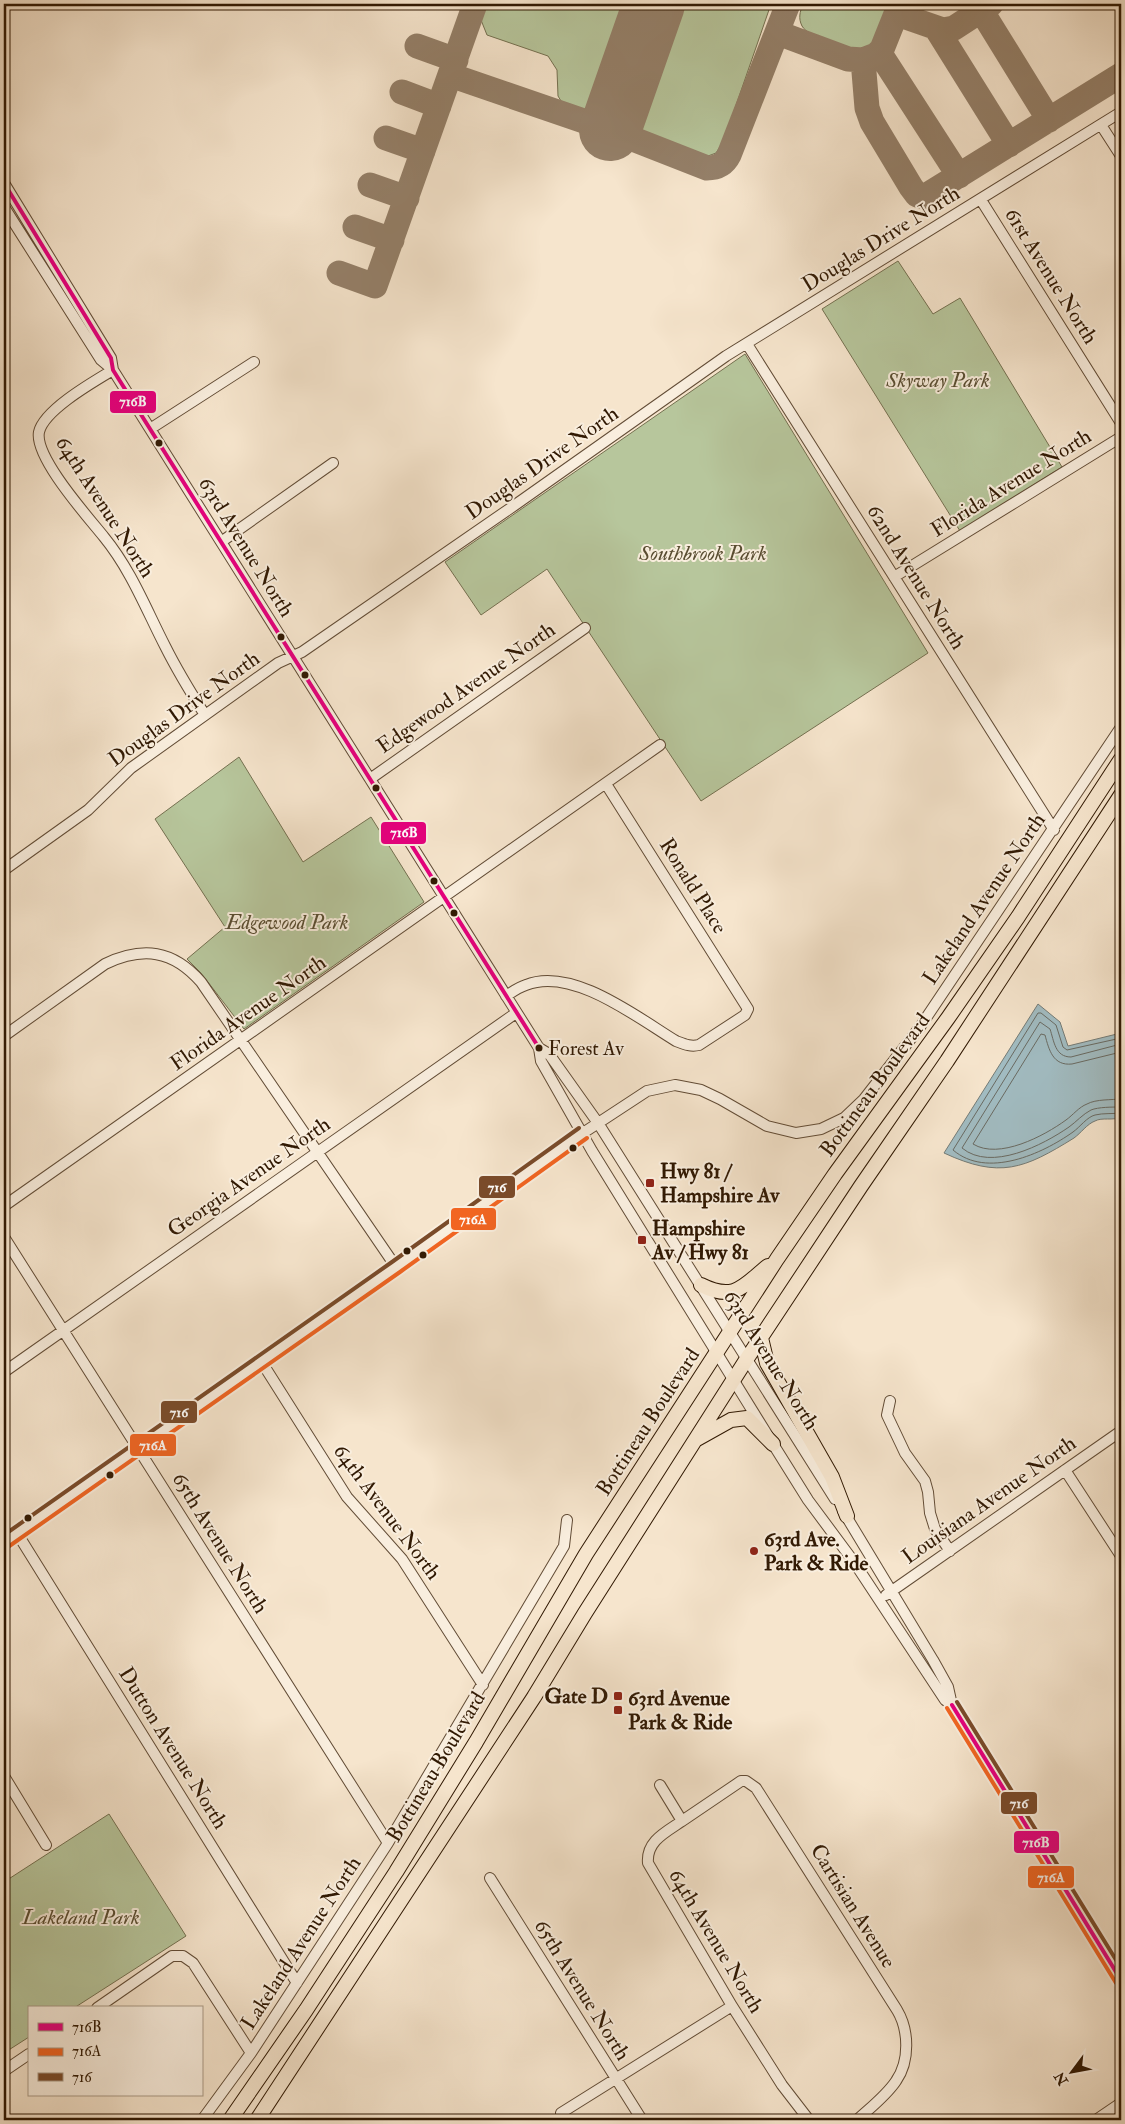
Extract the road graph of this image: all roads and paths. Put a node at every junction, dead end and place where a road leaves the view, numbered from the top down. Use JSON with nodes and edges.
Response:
{"nodes":[{"id":1,"x":1121,"y":112,"type":"edge"},
{"id":2,"x":1102,"y":125,"type":"junction"},
{"id":3,"x":1121,"y":156,"type":"edge"},
{"id":4,"x":4,"y":183,"type":"edge"},
{"id":5,"x":981,"y":200,"type":"junction"},
{"id":6,"x":4,"y":207,"type":"edge"},
{"id":7,"x":747,"y":344,"type":"junction"},
{"id":8,"x":254,"y":362,"type":"dead end"},
{"id":9,"x":113,"y":370,"type":"junction"},
{"id":10,"x":1121,"y":423,"type":"edge"},
{"id":11,"x":150,"y":430,"type":"junction"},
{"id":12,"x":1121,"y":437,"type":"edge"},
{"id":13,"x":333,"y":463,"type":"dead end"},
{"id":14,"x":221,"y":542,"type":"junction"},
{"id":15,"x":894,"y":577,"type":"junction"},
{"id":16,"x":585,"y":628,"type":"dead end"},
{"id":17,"x":293,"y":658,"type":"junction"},
{"id":18,"x":205,"y":715,"type":"junction"},
{"id":19,"x":1121,"y":727,"type":"edge"},
{"id":20,"x":660,"y":746,"type":"dead end"},
{"id":21,"x":1121,"y":759,"type":"edge"},
{"id":22,"x":370,"y":779,"type":"junction"},
{"id":23,"x":606,"y":784,"type":"junction"},
{"id":24,"x":1121,"y":795,"type":"edge"},
{"id":25,"x":1054,"y":830,"type":"junction"},
{"id":26,"x":4,"y":870,"type":"edge"},
{"id":27,"x":444,"y":898,"type":"junction"},
{"id":28,"x":506,"y":996,"type":"junction"},
{"id":29,"x":516,"y":1012,"type":"junction"},
{"id":30,"x":4,"y":1036,"type":"edge"},
{"id":31,"x":241,"y":1040,"type":"junction"},
{"id":32,"x":539,"y":1048,"type":"junction"},
{"id":33,"x":598,"y":1122,"type":"junction"},
{"id":34,"x":583,"y":1133,"type":"junction"},
{"id":35,"x":317,"y":1152,"type":"junction"},
{"id":36,"x":4,"y":1206,"type":"edge"},
{"id":37,"x":4,"y":1237,"type":"edge"},
{"id":38,"x":777,"y":1259,"type":"junction"},
{"id":39,"x":396,"y":1267,"type":"junction"},
{"id":40,"x":701,"y":1285,"type":"junction"},
{"id":41,"x":63,"y":1330,"type":"junction"},
{"id":42,"x":731,"y":1332,"type":"junction"},
{"id":43,"x":761,"y":1338,"type":"junction"},
{"id":44,"x":717,"y":1353,"type":"junction"},
{"id":45,"x":748,"y":1357,"type":"junction"},
{"id":46,"x":261,"y":1361,"type":"junction"},
{"id":47,"x":4,"y":1372,"type":"edge"},
{"id":48,"x":734,"y":1380,"type":"junction"},
{"id":49,"x":890,"y":1401,"type":"dead end"},
{"id":50,"x":1121,"y":1430,"type":"edge"},
{"id":51,"x":696,"y":1439,"type":"junction"},
{"id":52,"x":773,"y":1444,"type":"junction"},
{"id":53,"x":138,"y":1449,"type":"junction"},
{"id":54,"x":1065,"y":1470,"type":"junction"},
{"id":55,"x":847,"y":1516,"type":"junction"},
{"id":56,"x":567,"y":1520,"type":"dead end"},
{"id":57,"x":17,"y":1533,"type":"junction"},
{"id":58,"x":4,"y":1542,"type":"edge"},
{"id":59,"x":950,"y":1551,"type":"junction"},
{"id":60,"x":1121,"y":1556,"type":"edge"},
{"id":61,"x":891,"y":1591,"type":"junction"},
{"id":62,"x":879,"y":1600,"type":"junction"},
{"id":63,"x":483,"y":1685,"type":"junction"},
{"id":64,"x":952,"y":1705,"type":"junction"},
{"id":65,"x":4,"y":1776,"type":"edge"},
{"id":66,"x":660,"y":1785,"type":"dead end"},
{"id":67,"x":682,"y":1821,"type":"junction"},
{"id":68,"x":388,"y":1843,"type":"junction"},
{"id":69,"x":46,"y":1845,"type":"dead end"},
{"id":70,"x":490,"y":1878,"type":"dead end"},
{"id":71,"x":1121,"y":1980,"type":"edge"},
{"id":72,"x":297,"y":1983,"type":"junction"},
{"id":73,"x":100,"y":2006,"type":"edge"},
{"id":74,"x":732,"y":2006,"type":"junction"},
{"id":75,"x":251,"y":2053,"type":"junction"},
{"id":76,"x":28,"y":2055,"type":"edge"},
{"id":77,"x":4,"y":2071,"type":"edge"},
{"id":78,"x":615,"y":2078,"type":"junction"},
{"id":79,"x":1121,"y":2103,"type":"edge"},
{"id":80,"x":561,"y":2113,"type":"dead end"},
{"id":81,"x":202,"y":2120,"type":"edge"},
{"id":82,"x":230,"y":2120,"type":"edge"},
{"id":83,"x":257,"y":2120,"type":"edge"},
{"id":84,"x":642,"y":2120,"type":"edge"},
{"id":85,"x":809,"y":2120,"type":"edge"},
{"id":86,"x":857,"y":2120,"type":"edge"},
{"id":87,"x":1096,"y":2120,"type":"edge"}],
"edges":[{"from":1,"to":2,"type":"street","name":"Douglas Drive North"},
{"from":2,"to":3,"type":"street"},
{"from":2,"to":5,"type":"street","name":"Douglas Drive North"},
{"from":4,"to":9,"type":"street","name":"63rd Avenue North"},
{"from":5,"to":7,"type":"street","name":"Douglas Drive North"},
{"from":5,"to":10,"type":"street","name":"61st Avenue North"},
{"from":6,"to":9,"type":"street","name":"63rd Avenue North"},
{"from":7,"to":15,"type":"street","name":"62nd Avenue North"},
{"from":7,"to":17,"type":"street","name":"Douglas Drive North"},
{"from":8,"to":11,"type":"street"},
{"from":9,"to":11,"type":"street","name":"63rd Avenue North"},
{"from":9,"to":18,"type":"street","name":"64th Avenue North"},
{"from":11,"to":14,"type":"street","name":"63rd Avenue North"},
{"from":12,"to":15,"type":"street","name":"Florida Avenue North"},
{"from":13,"to":14,"type":"street"},
{"from":14,"to":17,"type":"street","name":"63rd Avenue North"},
{"from":15,"to":25,"type":"street","name":"62nd Avenue North"},
{"from":16,"to":22,"type":"street","name":"Edgewood Avenue North"},
{"from":17,"to":18,"type":"street","name":"Douglas Drive North"},
{"from":17,"to":22,"type":"street","name":"63rd Avenue North"},
{"from":18,"to":26,"type":"street","name":"Douglas Drive North"},
{"from":19,"to":25,"type":"street","name":"Lakeland Avenue North"},
{"from":20,"to":23,"type":"street","name":"Florida Avenue North"},
{"from":21,"to":38,"type":"highway","name":"Bottineau Boulevard"},
{"from":22,"to":27,"type":"street","name":"63rd Avenue North"},
{"from":23,"to":27,"type":"street","name":"Florida Avenue North"},
{"from":23,"to":28,"type":"street","name":"Ronald Place"},
{"from":24,"to":43,"type":"highway","name":"Bottineau Boulevard"},
{"from":25,"to":33,"type":"street","name":"Lakeland Avenue North"},
{"from":27,"to":28,"type":"street","name":"63rd Avenue North"},
{"from":27,"to":31,"type":"street","name":"Florida Avenue North"},
{"from":28,"to":29,"type":"street","name":"63rd Avenue North"},
{"from":29,"to":32,"type":"street","name":"63rd Avenue North"},
{"from":29,"to":35,"type":"street","name":"Georgia Avenue North"},
{"from":30,"to":31,"type":"street"},
{"from":31,"to":35,"type":"street"},
{"from":31,"to":36,"type":"street","name":"Florida Avenue North"},
{"from":32,"to":33,"type":"street","name":"63rd Avenue North"},
{"from":32,"to":34,"type":"street","name":"63rd Avenue North"},
{"from":33,"to":34,"type":"street","name":"Lakeland Avenue North"},
{"from":33,"to":40,"type":"street","name":"63rd Avenue North"},
{"from":34,"to":39,"type":"street","name":"Lakeland Avenue North"},
{"from":34,"to":44,"type":"street","name":"63rd Avenue North"},
{"from":35,"to":39,"type":"street"},
{"from":35,"to":41,"type":"street","name":"Georgia Avenue North"},
{"from":37,"to":41,"type":"street","name":"65th Avenue North"},
{"from":38,"to":40,"type":"highway"},
{"from":38,"to":42,"type":"highway","name":"Bottineau Boulevard"},
{"from":39,"to":46,"type":"street","name":"Lakeland Avenue North"},
{"from":40,"to":42,"type":"street","name":"63rd Avenue North"},
{"from":41,"to":47,"type":"street","name":"Georgia Avenue North"},
{"from":41,"to":53,"type":"street","name":"65th Avenue North"},
{"from":42,"to":44,"type":"highway","name":"Bottineau Boulevard"},
{"from":42,"to":45,"type":"street","name":"63rd Avenue North"},
{"from":43,"to":45,"type":"highway","name":"Bottineau Boulevard"},
{"from":43,"to":55,"type":"highway"},
{"from":44,"to":48,"type":"street","name":"63rd Avenue North"},
{"from":44,"to":82,"type":"highway","name":"Bottineau Boulevard"},
{"from":45,"to":48,"type":"highway","name":"Bottineau Boulevard"},
{"from":45,"to":55,"type":"street","name":"63rd Avenue North"},
{"from":46,"to":53,"type":"street","name":"Lakeland Avenue North"},
{"from":46,"to":63,"type":"street","name":"64th Avenue North"},
{"from":48,"to":51,"type":"highway","name":"Bottineau Boulevard"},
{"from":48,"to":52,"type":"street","name":"63rd Avenue North"},
{"from":49,"to":59,"type":"street"},
{"from":50,"to":54,"type":"street","name":"Louisiana Avenue North"},
{"from":51,"to":52,"type":"highway"},
{"from":51,"to":83,"type":"highway","name":"Bottineau Boulevard"},
{"from":52,"to":62,"type":"street","name":"63rd Avenue North"},
{"from":53,"to":57,"type":"street","name":"Lakeland Avenue North"},
{"from":53,"to":68,"type":"street","name":"65th Avenue North"},
{"from":54,"to":59,"type":"street","name":"Louisiana Avenue North"},
{"from":54,"to":60,"type":"street"},
{"from":55,"to":61,"type":"street","name":"63rd Avenue North"},
{"from":56,"to":63,"type":"street","name":"Lakeland Avenue North"},
{"from":57,"to":58,"type":"street","name":"Lakeland Avenue North"},
{"from":57,"to":72,"type":"street","name":"Dutton Avenue North"},
{"from":59,"to":61,"type":"street","name":"Louisiana Avenue North"},
{"from":61,"to":62,"type":"street","name":"Louisiana Avenue North"},
{"from":61,"to":64,"type":"street","name":"63rd Avenue North"},
{"from":62,"to":64,"type":"street","name":"63rd Avenue North"},
{"from":63,"to":68,"type":"street","name":"Lakeland Avenue North"},
{"from":64,"to":71,"type":"street","name":"63rd Avenue North"},
{"from":65,"to":69,"type":"street"},
{"from":66,"to":67,"type":"street"},
{"from":67,"to":74,"type":"street","name":"64th Avenue North"},
{"from":67,"to":86,"type":"street","name":"Cartisian Avenue"},
{"from":68,"to":72,"type":"street","name":"Lakeland Avenue North"},
{"from":70,"to":78,"type":"street","name":"65th Avenue North"},
{"from":72,"to":75,"type":"street","name":"Lakeland Avenue North"},
{"from":73,"to":75,"type":"street"},
{"from":74,"to":78,"type":"street"},
{"from":74,"to":85,"type":"street","name":"64th Avenue North"},
{"from":75,"to":81,"type":"street","name":"Lakeland Avenue North"},
{"from":76,"to":77,"type":"street"},
{"from":78,"to":80,"type":"street"},
{"from":78,"to":84,"type":"street","name":"65th Avenue North"},
{"from":79,"to":87,"type":"street"}]}
